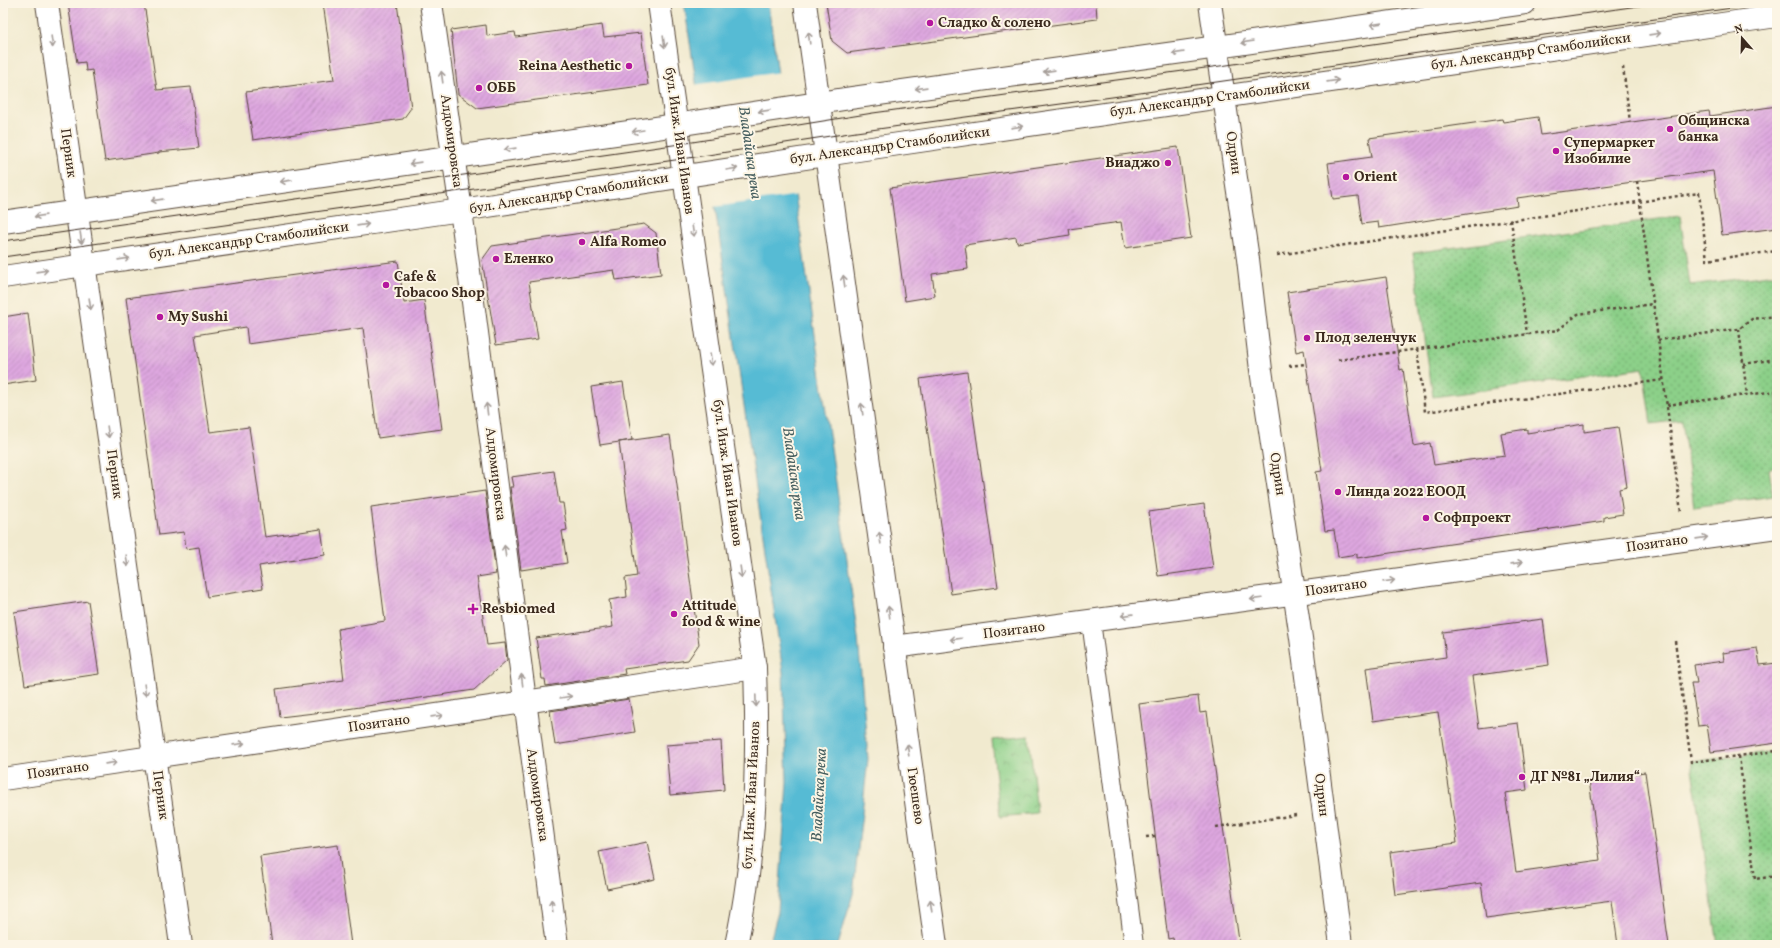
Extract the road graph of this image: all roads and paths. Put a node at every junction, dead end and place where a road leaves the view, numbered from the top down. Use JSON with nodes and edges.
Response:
{"nodes":[{"id":1,"x":47,"y":3,"type":"edge"},
{"id":2,"x":431,"y":3,"type":"edge"},
{"id":3,"x":659,"y":3,"type":"edge"},
{"id":4,"x":805,"y":3,"type":"edge"},
{"id":5,"x":1210,"y":3,"type":"edge"},
{"id":6,"x":1525,"y":3,"type":"edge"},
{"id":7,"x":1777,"y":16,"type":"edge"},
{"id":8,"x":1217,"y":47,"type":"junction"},
{"id":9,"x":1622,"y":67,"type":"dead end"},
{"id":10,"x":1225,"y":97,"type":"junction"},
{"id":11,"x":810,"y":104,"type":"junction"},
{"id":12,"x":1630,"y":122,"type":"dead end"},
{"id":13,"x":681,"y":123,"type":"junction"},
{"id":14,"x":819,"y":156,"type":"junction"},
{"id":15,"x":453,"y":157,"type":"junction"},
{"id":16,"x":689,"y":175,"type":"junction"},
{"id":17,"x":1637,"y":181,"type":"dead end"},
{"id":18,"x":1640,"y":201,"type":"junction"},
{"id":19,"x":461,"y":210,"type":"junction"},
{"id":20,"x":77,"y":211,"type":"junction"},
{"id":21,"x":1511,"y":220,"type":"junction"},
{"id":22,"x":3,"y":222,"type":"edge"},
{"id":23,"x":1777,"y":251,"type":"edge"},
{"id":24,"x":1248,"y":259,"type":"junction"},
{"id":25,"x":85,"y":265,"type":"junction"},
{"id":26,"x":3,"y":277,"type":"edge"},
{"id":27,"x":1654,"y":304,"type":"junction"},
{"id":28,"x":1777,"y":316,"type":"edge"},
{"id":29,"x":1739,"y":329,"type":"junction"},
{"id":30,"x":1527,"y":334,"type":"junction"},
{"id":31,"x":1658,"y":340,"type":"junction"},
{"id":32,"x":1417,"y":349,"type":"junction"},
{"id":33,"x":1777,"y":359,"type":"edge"},
{"id":34,"x":1338,"y":360,"type":"dead end"},
{"id":35,"x":1743,"y":364,"type":"junction"},
{"id":36,"x":1663,"y":380,"type":"junction"},
{"id":37,"x":1777,"y":391,"type":"edge"},
{"id":38,"x":1747,"y":395,"type":"junction"},
{"id":39,"x":1667,"y":405,"type":"junction"},
{"id":40,"x":1777,"y":527,"type":"edge"},
{"id":41,"x":1685,"y":540,"type":"junction"},
{"id":42,"x":1294,"y":594,"type":"junction"},
{"id":43,"x":1091,"y":620,"type":"junction"},
{"id":44,"x":1675,"y":641,"type":"dead end"},
{"id":45,"x":894,"y":647,"type":"junction"},
{"id":46,"x":755,"y":668,"type":"junction"},
{"id":47,"x":525,"y":703,"type":"junction"},
{"id":48,"x":1777,"y":752,"type":"edge"},
{"id":49,"x":1739,"y":756,"type":"junction"},
{"id":50,"x":154,"y":757,"type":"junction"},
{"id":51,"x":3,"y":779,"type":"edge"},
{"id":52,"x":1323,"y":811,"type":"junction"},
{"id":53,"x":1216,"y":827,"type":"dead end"},
{"id":54,"x":1777,"y":876,"type":"edge"},
{"id":55,"x":181,"y":945,"type":"edge"},
{"id":56,"x":557,"y":945,"type":"edge"},
{"id":57,"x":736,"y":945,"type":"edge"},
{"id":58,"x":936,"y":945,"type":"edge"},
{"id":59,"x":1134,"y":945,"type":"edge"},
{"id":60,"x":1341,"y":945,"type":"edge"}],
"edges":[{"from":1,"to":20,"type":"street","name":"Перник","one_way":true},
{"from":15,"to":2,"type":"street","name":"Алдомировска","one_way":true},
{"from":3,"to":13,"type":"street","name":"бул. Инж. Иван Иванов","one_way":true},
{"from":11,"to":4,"type":"street","one_way":true},
{"from":5,"to":8,"type":"street","name":"Одрин"},
{"from":6,"to":8,"type":"street","one_way":true},
{"from":10,"to":7,"type":"street","name":"бул. Александър Стамболийски","one_way":true},
{"from":8,"to":10,"type":"street","name":"Одрин"},
{"from":8,"to":11,"type":"street","one_way":true},
{"from":9,"to":12,"type":"path"},
{"from":14,"to":10,"type":"street","name":"бул. Александър Стамболийски","one_way":true},
{"from":10,"to":24,"type":"street","name":"Одрин"},
{"from":11,"to":13,"type":"street","one_way":true},
{"from":11,"to":14,"type":"street"},
{"from":13,"to":15,"type":"street","one_way":true},
{"from":13,"to":16,"type":"street","name":"бул. Инж. Иван Иванов"},
{"from":16,"to":14,"type":"street","name":"бул. Александър Стамболийски","one_way":true},
{"from":45,"to":14,"type":"street","one_way":true},
{"from":15,"to":19,"type":"street","name":"Алдомировска"},
{"from":15,"to":20,"type":"street","one_way":true},
{"from":16,"to":19,"type":"street","name":"бул. Александър Стамболийски"},
{"from":16,"to":46,"type":"street","name":"бул. Инж. Иван Иванов","one_way":true},
{"from":17,"to":18,"type":"path"},
{"from":18,"to":21,"type":"path"},
{"from":18,"to":23,"type":"path"},
{"from":18,"to":27,"type":"path"},
{"from":25,"to":19,"type":"street","name":"бул. Александър Стамболийски","one_way":true},
{"from":47,"to":19,"type":"street","name":"Алдомировска","one_way":true},
{"from":20,"to":22,"type":"street","one_way":true},
{"from":20,"to":25,"type":"street","name":"Перник","one_way":true},
{"from":21,"to":24,"type":"path"},
{"from":21,"to":30,"type":"path"},
{"from":24,"to":42,"type":"street","name":"Одрин"},
{"from":26,"to":25,"type":"street","name":"бул. Александър Стамболийски","one_way":true},
{"from":25,"to":50,"type":"street","name":"Перник","one_way":true},
{"from":27,"to":30,"type":"path"},
{"from":27,"to":31,"type":"path"},
{"from":28,"to":29,"type":"path"},
{"from":29,"to":31,"type":"path"},
{"from":29,"to":35,"type":"path"},
{"from":30,"to":32,"type":"path"},
{"from":31,"to":36,"type":"path"},
{"from":32,"to":34,"type":"path"},
{"from":32,"to":36,"type":"path"},
{"from":33,"to":35,"type":"path"},
{"from":35,"to":38,"type":"path"},
{"from":36,"to":39,"type":"path"},
{"from":37,"to":38,"type":"path"},
{"from":38,"to":39,"type":"path"},
{"from":39,"to":41,"type":"path"},
{"from":41,"to":40,"type":"street","name":"Позитано","one_way":true},
{"from":42,"to":41,"type":"street","name":"Позитано","one_way":true},
{"from":42,"to":43,"type":"street","name":"Позитано","one_way":true},
{"from":42,"to":52,"type":"street","name":"Одрин"},
{"from":43,"to":45,"type":"street","name":"Позитано","one_way":true},
{"from":43,"to":59,"type":"lane"},
{"from":44,"to":49,"type":"path"},
{"from":58,"to":45,"type":"street","name":"Гюешево","one_way":true},
{"from":47,"to":46,"type":"street","name":"Позитано","one_way":true},
{"from":46,"to":57,"type":"street","name":"бул. Инж. Иван Иванов","one_way":true},
{"from":50,"to":47,"type":"street","name":"Позитано","one_way":true},
{"from":56,"to":47,"type":"street","name":"Алдомировска","one_way":true},
{"from":48,"to":49,"type":"path"},
{"from":49,"to":54,"type":"path"},
{"from":51,"to":50,"type":"street","name":"Позитано","one_way":true},
{"from":50,"to":55,"type":"street","name":"Перник"},
{"from":52,"to":53,"type":"path"},
{"from":52,"to":60,"type":"street","name":"Одрин"}]}
